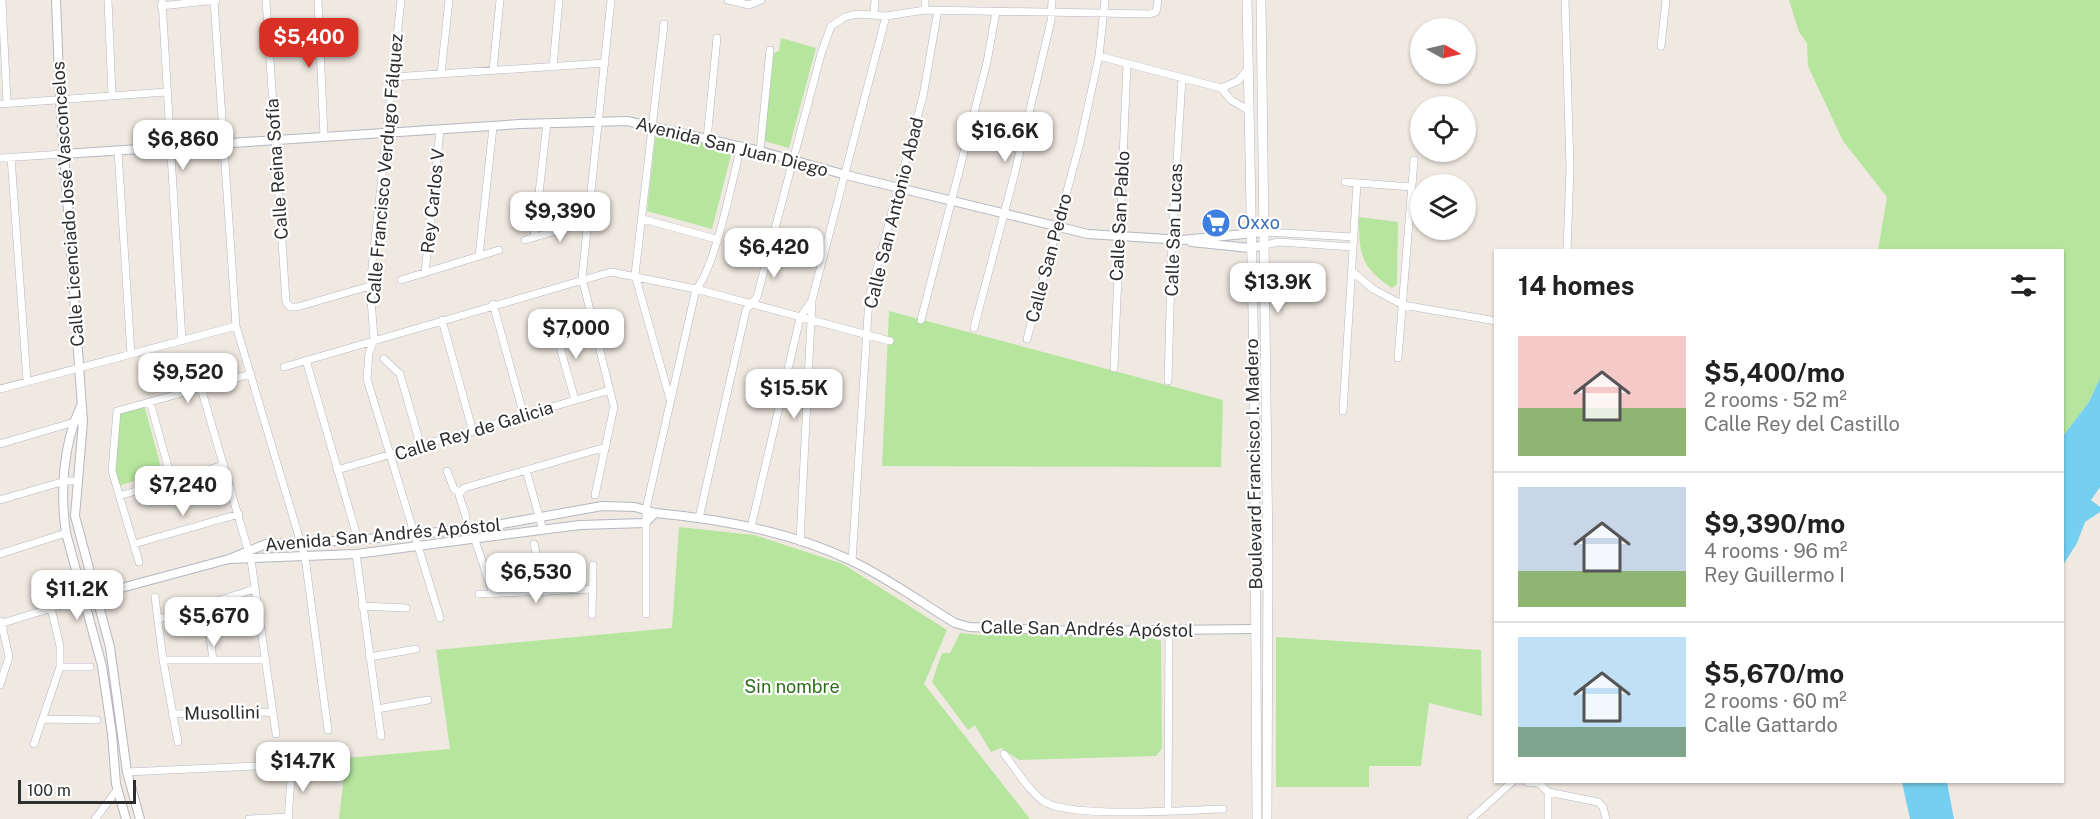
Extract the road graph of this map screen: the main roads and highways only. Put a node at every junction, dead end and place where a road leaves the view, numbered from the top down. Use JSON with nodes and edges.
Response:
{"nodes":[{"id":1,"x":1247,"y":0,"type":"edge"},
{"id":2,"x":1261,"y":0,"type":"edge"},
{"id":3,"x":1255,"y":735,"type":"junction"},
{"id":4,"x":1268,"y":735,"type":"junction"},
{"id":5,"x":1257,"y":819,"type":"edge"},
{"id":6,"x":1267,"y":819,"type":"edge"}],
"edges":[{"from":1,"to":3,"type":"main road","name":"Boulevard Francisco I. Madero"},
{"from":2,"to":4,"type":"main road","name":"Boulevard Francisco I. Madero"},
{"from":3,"to":4,"type":"main road"},
{"from":3,"to":5,"type":"main road","name":"Boulevard Francisco I. Madero"},
{"from":4,"to":6,"type":"main road","name":"Boulevard Francisco I. Madero"}]}
